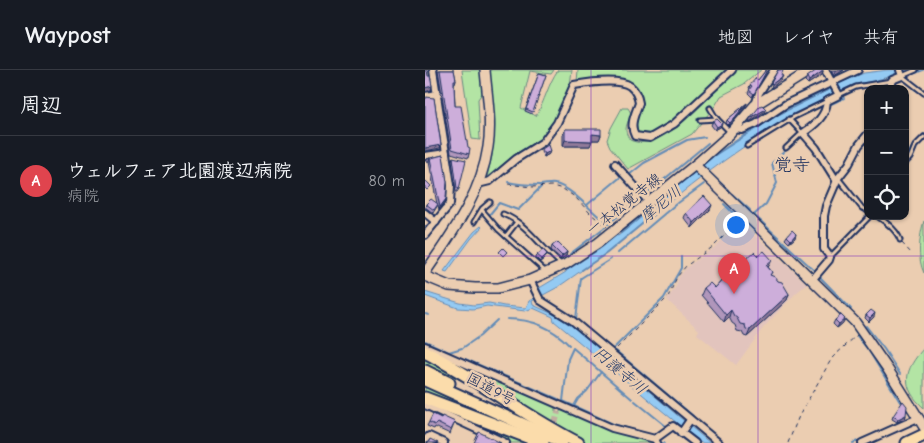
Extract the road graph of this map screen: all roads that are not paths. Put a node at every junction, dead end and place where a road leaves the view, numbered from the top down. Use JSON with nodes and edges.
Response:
{"nodes":[{"id":1,"x":433,"y":70,"type":"edge"},
{"id":2,"x":485,"y":70,"type":"edge"},
{"id":3,"x":732,"y":70,"type":"edge"},
{"id":4,"x":774,"y":70,"type":"edge"},
{"id":5,"x":811,"y":70,"type":"edge"},
{"id":6,"x":825,"y":70,"type":"edge"},
{"id":7,"x":858,"y":70,"type":"edge"},
{"id":8,"x":916,"y":70,"type":"edge"},
{"id":9,"x":902,"y":73,"type":"edge"},
{"id":10,"x":892,"y":80,"type":"junction"},
{"id":11,"x":833,"y":83,"type":"junction"},
{"id":12,"x":890,"y":85,"type":"edge"},
{"id":13,"x":924,"y":93,"type":"edge"},
{"id":14,"x":438,"y":94,"type":"junction"},
{"id":15,"x":838,"y":94,"type":"junction"},
{"id":16,"x":425,"y":96,"type":"edge"},
{"id":17,"x":827,"y":101,"type":"junction"},
{"id":18,"x":755,"y":105,"type":"junction"},
{"id":19,"x":710,"y":108,"type":"dead end"},
{"id":20,"x":717,"y":119,"type":"junction"},
{"id":21,"x":700,"y":120,"type":"dead end"},
{"id":22,"x":789,"y":120,"type":"junction"},
{"id":23,"x":732,"y":131,"type":"junction"},
{"id":24,"x":802,"y":133,"type":"junction"},
{"id":25,"x":924,"y":137,"type":"edge"},
{"id":26,"x":864,"y":139,"type":"edge"},
{"id":27,"x":747,"y":146,"type":"dead end"},
{"id":28,"x":786,"y":148,"type":"dead end"},
{"id":29,"x":446,"y":154,"type":"junction"},
{"id":30,"x":425,"y":156,"type":"edge"},
{"id":31,"x":455,"y":158,"type":"edge"},
{"id":32,"x":909,"y":158,"type":"edge"},
{"id":33,"x":615,"y":164,"type":"dead end"},
{"id":34,"x":696,"y":166,"type":"junction"},
{"id":35,"x":837,"y":179,"type":"junction"},
{"id":36,"x":478,"y":184,"type":"junction"},
{"id":37,"x":490,"y":202,"type":"dead end"},
{"id":38,"x":649,"y":202,"type":"junction"},
{"id":39,"x":864,"y":209,"type":"edge"},
{"id":40,"x":482,"y":210,"type":"junction"},
{"id":41,"x":425,"y":213,"type":"edge"},
{"id":42,"x":503,"y":214,"type":"dead end"},
{"id":43,"x":866,"y":220,"type":"edge"},
{"id":44,"x":884,"y":220,"type":"edge"},
{"id":45,"x":436,"y":222,"type":"junction"},
{"id":46,"x":474,"y":222,"type":"dead end"},
{"id":47,"x":517,"y":222,"type":"junction"},
{"id":48,"x":425,"y":235,"type":"edge"},
{"id":49,"x":506,"y":236,"type":"junction"},
{"id":50,"x":900,"y":240,"type":"road end"},
{"id":51,"x":829,"y":257,"type":"junction"},
{"id":52,"x":563,"y":265,"type":"junction"},
{"id":53,"x":548,"y":273,"type":"junction"},
{"id":54,"x":425,"y":274,"type":"edge"},
{"id":55,"x":812,"y":280,"type":"junction"},
{"id":56,"x":531,"y":283,"type":"junction"},
{"id":57,"x":425,"y":346,"type":"edge"},
{"id":58,"x":425,"y":352,"type":"edge"},
{"id":59,"x":425,"y":371,"type":"edge"},
{"id":60,"x":425,"y":380,"type":"edge"},
{"id":61,"x":425,"y":398,"type":"edge"},
{"id":62,"x":560,"y":404,"type":"junction"},
{"id":63,"x":425,"y":406,"type":"edge"},
{"id":64,"x":558,"y":412,"type":"tunnel mouth"},
{"id":65,"x":918,"y":418,"type":"junction"},
{"id":66,"x":691,"y":420,"type":"junction"},
{"id":67,"x":924,"y":427,"type":"edge"},
{"id":68,"x":681,"y":432,"type":"junction"},
{"id":69,"x":924,"y":435,"type":"edge"},
{"id":70,"x":543,"y":438,"type":"edge"},
{"id":71,"x":425,"y":440,"type":"edge"},
{"id":72,"x":656,"y":441,"type":"edge"},
{"id":73,"x":444,"y":443,"type":"edge"},
{"id":74,"x":506,"y":443,"type":"edge"},
{"id":75,"x":564,"y":443,"type":"edge"},
{"id":76,"x":578,"y":443,"type":"edge"},
{"id":77,"x":695,"y":443,"type":"edge"},
{"id":78,"x":719,"y":443,"type":"edge"},
{"id":79,"x":862,"y":443,"type":"edge"},
{"id":80,"x":907,"y":443,"type":"edge"}],
"edges":[{"from":1,"to":14,"type":"street"},
{"from":2,"to":36,"type":"main road"},
{"from":3,"to":36,"type":"street"},
{"from":4,"to":18,"type":"street"},
{"from":5,"to":18,"type":"main road","name":"一本松覚寺線"},
{"from":6,"to":11,"type":"street"},
{"from":7,"to":11,"type":"street"},
{"from":8,"to":9,"type":"lane"},
{"from":9,"to":10,"type":"street"},
{"from":9,"to":13,"type":"lane"},
{"from":10,"to":12,"type":"street"},
{"from":10,"to":15,"type":"lane"},
{"from":11,"to":15,"type":"street"},
{"from":11,"to":23,"type":"street"},
{"from":14,"to":16,"type":"street"},
{"from":14,"to":29,"type":"street"},
{"from":15,"to":17,"type":"street"},
{"from":17,"to":22,"type":"lane"},
{"from":17,"to":24,"type":"street"},
{"from":18,"to":23,"type":"main road","name":"一本松覚寺線"},
{"from":19,"to":20,"type":"lane"},
{"from":20,"to":21,"type":"lane"},
{"from":20,"to":23,"type":"lane"},
{"from":22,"to":24,"type":"lane"},
{"from":22,"to":27,"type":"lane"},
{"from":23,"to":34,"type":"main road","name":"一本松覚寺線"},
{"from":24,"to":28,"type":"lane"},
{"from":24,"to":35,"type":"street"},
{"from":25,"to":32,"type":"lane"},
{"from":26,"to":35,"type":"street"},
{"from":29,"to":30,"type":"street"},
{"from":29,"to":31,"type":"lane"},
{"from":29,"to":45,"type":"street"},
{"from":33,"to":38,"type":"street"},
{"from":34,"to":38,"type":"main road","name":"一本松覚寺線"},
{"from":34,"to":55,"type":"main road"},
{"from":35,"to":39,"type":"lane"},
{"from":35,"to":51,"type":"street"},
{"from":36,"to":54,"type":"main road"},
{"from":37,"to":40,"type":"lane"},
{"from":38,"to":52,"type":"main road","name":"一本松覚寺線"},
{"from":40,"to":46,"type":"lane"},
{"from":40,"to":49,"type":"lane"},
{"from":41,"to":45,"type":"street"},
{"from":42,"to":47,"type":"lane"},
{"from":43,"to":51,"type":"lane"},
{"from":44,"to":50,"type":"lane"},
{"from":45,"to":48,"type":"street"},
{"from":47,"to":49,"type":"lane"},
{"from":47,"to":52,"type":"lane"},
{"from":49,"to":53,"type":"lane"},
{"from":51,"to":55,"type":"street"},
{"from":52,"to":53,"type":"main road","name":"一本松覚寺線"},
{"from":53,"to":56,"type":"main road","name":"一本松覚寺線"},
{"from":54,"to":56,"type":"main road","name":"一本松覚寺線"},
{"from":55,"to":65,"type":"main road"},
{"from":56,"to":66,"type":"street"},
{"from":57,"to":62,"type":"street"},
{"from":58,"to":76,"type":"highway"},
{"from":59,"to":70,"type":"highway","name":"国道9号"},
{"from":60,"to":70,"type":"highway","name":"国道9号"},
{"from":61,"to":70,"type":"highway"},
{"from":62,"to":64,"type":"street"},
{"from":62,"to":72,"type":"street"},
{"from":63,"to":74,"type":"street"},
{"from":65,"to":67,"type":"main road"},
{"from":65,"to":79,"type":"street"},
{"from":66,"to":68,"type":"street"},
{"from":66,"to":78,"type":"street"},
{"from":68,"to":72,"type":"street"},
{"from":68,"to":77,"type":"street"},
{"from":69,"to":80,"type":"highway"},
{"from":70,"to":75,"type":"highway","name":"国道9号"},
{"from":71,"to":73,"type":"street"}]}
